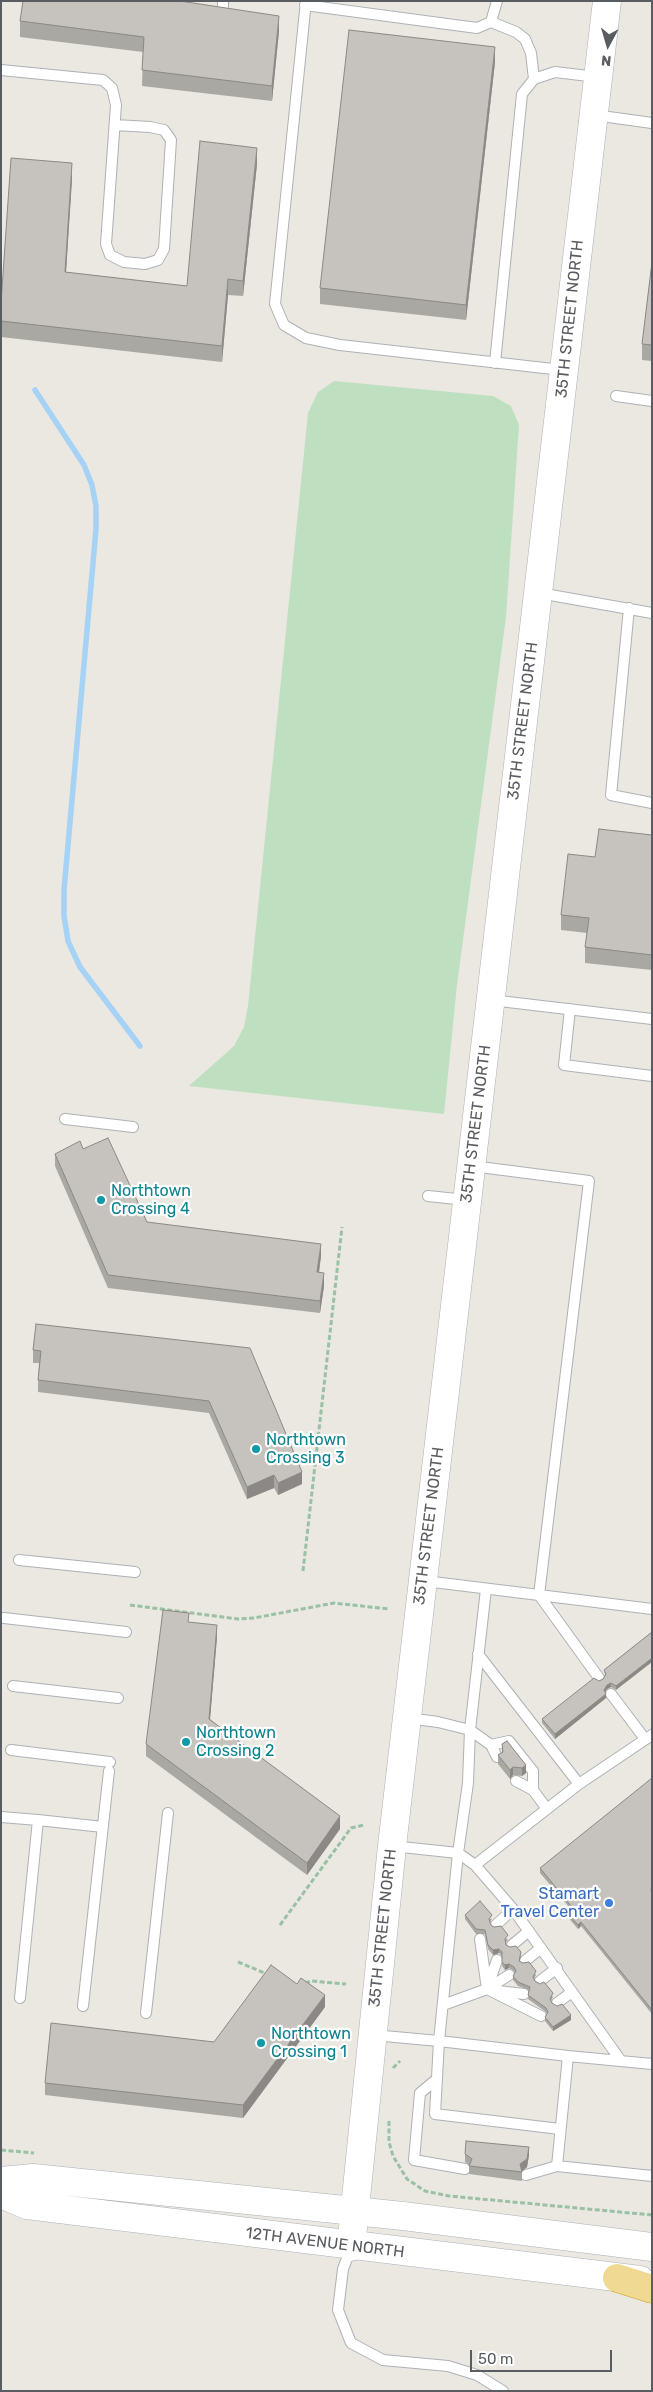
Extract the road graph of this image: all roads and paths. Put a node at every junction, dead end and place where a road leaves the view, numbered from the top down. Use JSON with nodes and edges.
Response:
{"nodes":[{"id":1,"x":498,"y":1,"type":"edge"},
{"id":2,"x":607,"y":1,"type":"edge"},
{"id":3,"x":305,"y":3,"type":"edge"},
{"id":4,"x":491,"y":22,"type":"junction"},
{"id":5,"x":1,"y":70,"type":"edge"},
{"id":6,"x":598,"y":77,"type":"junction"},
{"id":7,"x":534,"y":79,"type":"junction"},
{"id":8,"x":593,"y":115,"type":"junction"},
{"id":9,"x":652,"y":123,"type":"edge"},
{"id":10,"x":115,"y":125,"type":"junction"},
{"id":11,"x":495,"y":363,"type":"junction"},
{"id":12,"x":564,"y":371,"type":"junction"},
{"id":13,"x":616,"y":396,"type":"dead end"},
{"id":14,"x":652,"y":401,"type":"edge"},
{"id":15,"x":538,"y":593,"type":"junction"},
{"id":16,"x":629,"y":608,"type":"junction"},
{"id":17,"x":652,"y":613,"type":"edge"},
{"id":18,"x":652,"y":803,"type":"edge"},
{"id":19,"x":491,"y":1000,"type":"junction"},
{"id":20,"x":570,"y":1009,"type":"junction"},
{"id":21,"x":652,"y":1019,"type":"edge"},
{"id":22,"x":652,"y":1076,"type":"edge"},
{"id":23,"x":65,"y":1119,"type":"dead end"},
{"id":24,"x":132,"y":1127,"type":"dead end"},
{"id":25,"x":471,"y":1166,"type":"junction"},
{"id":26,"x":428,"y":1196,"type":"dead end"},
{"id":27,"x":466,"y":1200,"type":"junction"},
{"id":28,"x":342,"y":1227,"type":"dead end"},
{"id":29,"x":19,"y":1560,"type":"dead end"},
{"id":30,"x":303,"y":1570,"type":"dead end"},
{"id":31,"x":135,"y":1572,"type":"dead end"},
{"id":32,"x":423,"y":1581,"type":"junction"},
{"id":33,"x":486,"y":1588,"type":"junction"},
{"id":34,"x":539,"y":1595,"type":"junction"},
{"id":35,"x":130,"y":1605,"type":"dead end"},
{"id":36,"x":389,"y":1609,"type":"dead end"},
{"id":37,"x":652,"y":1609,"type":"edge"},
{"id":38,"x":4,"y":1618,"type":"dead end"},
{"id":39,"x":126,"y":1632,"type":"dead end"},
{"id":40,"x":478,"y":1654,"type":"junction"},
{"id":41,"x":599,"y":1678,"type":"dead end"},
{"id":42,"x":13,"y":1686,"type":"dead end"},
{"id":43,"x":611,"y":1694,"type":"dead end"},
{"id":44,"x":118,"y":1698,"type":"dead end"},
{"id":45,"x":407,"y":1718,"type":"junction"},
{"id":46,"x":470,"y":1730,"type":"junction"},
{"id":47,"x":648,"y":1737,"type":"edge"},
{"id":48,"x":492,"y":1745,"type":"junction"},
{"id":49,"x":11,"y":1750,"type":"dead end"},
{"id":50,"x":497,"y":1757,"type":"edge"},
{"id":51,"x":516,"y":1781,"type":"dead end"},
{"id":52,"x":578,"y":1784,"type":"junction"},
{"id":53,"x":533,"y":1790,"type":"junction"},
{"id":54,"x":547,"y":1809,"type":"junction"},
{"id":55,"x":168,"y":1813,"type":"dead end"},
{"id":56,"x":1,"y":1817,"type":"edge"},
{"id":57,"x":38,"y":1820,"type":"junction"},
{"id":58,"x":364,"y":1826,"type":"dead end"},
{"id":59,"x":103,"y":1827,"type":"junction"},
{"id":60,"x":392,"y":1846,"type":"junction"},
{"id":61,"x":458,"y":1853,"type":"junction"},
{"id":62,"x":475,"y":1866,"type":"junction"},
{"id":63,"x":513,"y":1910,"type":"junction"},
{"id":64,"x":280,"y":1925,"type":"dead end"},
{"id":65,"x":496,"y":1925,"type":"edge"},
{"id":66,"x":529,"y":1931,"type":"junction"},
{"id":67,"x":480,"y":1939,"type":"dead end"},
{"id":68,"x":512,"y":1945,"type":"edge"},
{"id":69,"x":541,"y":1948,"type":"junction"},
{"id":70,"x":497,"y":1960,"type":"dead end"},
{"id":71,"x":525,"y":1961,"type":"edge"},
{"id":72,"x":238,"y":1962,"type":"dead end"},
{"id":73,"x":556,"y":1968,"type":"junction"},
{"id":74,"x":509,"y":1975,"type":"dead end"},
{"id":75,"x":273,"y":1977,"type":"edge"},
{"id":76,"x":540,"y":1981,"type":"dead end"},
{"id":77,"x":302,"y":1984,"type":"edge"},
{"id":78,"x":346,"y":1984,"type":"dead end"},
{"id":79,"x":487,"y":1989,"type":"junction"},
{"id":80,"x":572,"y":1992,"type":"junction"},
{"id":81,"x":524,"y":1994,"type":"dead end"},
{"id":82,"x":20,"y":1998,"type":"dead end"},
{"id":83,"x":558,"y":2003,"type":"edge"},
{"id":84,"x":443,"y":2005,"type":"junction"},
{"id":85,"x":83,"y":2006,"type":"dead end"},
{"id":86,"x":146,"y":2013,"type":"dead end"},
{"id":87,"x":541,"y":2016,"type":"dead end"},
{"id":88,"x":372,"y":2035,"type":"junction"},
{"id":89,"x":439,"y":2042,"type":"junction"},
{"id":90,"x":568,"y":2056,"type":"junction"},
{"id":91,"x":400,"y":2061,"type":"dead end"},
{"id":92,"x":620,"y":2061,"type":"junction"},
{"id":93,"x":652,"y":2064,"type":"edge"},
{"id":94,"x":392,"y":2077,"type":"dead end"},
{"id":95,"x":437,"y":2079,"type":"junction"},
{"id":96,"x":390,"y":2115,"type":"dead end"},
{"id":97,"x":560,"y":2129,"type":"junction"},
{"id":98,"x":557,"y":2166,"type":"junction"},
{"id":99,"x":465,"y":2169,"type":"dead end"},
{"id":100,"x":526,"y":2175,"type":"dead end"},
{"id":101,"x":652,"y":2176,"type":"edge"},
{"id":102,"x":1,"y":2182,"type":"edge"},
{"id":103,"x":1,"y":2194,"type":"edge"},
{"id":104,"x":356,"y":2211,"type":"junction"},
{"id":105,"x":652,"y":2215,"type":"edge"},
{"id":106,"x":351,"y":2247,"type":"junction"},
{"id":107,"x":652,"y":2247,"type":"edge"},
{"id":108,"x":616,"y":2278,"type":"junction"},
{"id":109,"x":652,"y":2282,"type":"edge"},
{"id":110,"x":652,"y":2289,"type":"edge"},
{"id":111,"x":504,"y":2391,"type":"edge"}],
"edges":[{"from":1,"to":4,"type":"lane"},
{"from":2,"to":6,"type":"street","name":"35TH STREET NORTH"},
{"from":3,"to":4,"type":"lane"},
{"from":3,"to":11,"type":"lane"},
{"from":4,"to":7,"type":"lane"},
{"from":5,"to":10,"type":"lane"},
{"from":6,"to":7,"type":"lane"},
{"from":6,"to":8,"type":"street","name":"35TH STREET NORTH"},
{"from":7,"to":11,"type":"lane"},
{"from":8,"to":9,"type":"lane"},
{"from":8,"to":12,"type":"street","name":"35TH STREET NORTH"},
{"from":10,"to":10,"type":"lane"},
{"from":11,"to":12,"type":"lane"},
{"from":12,"to":15,"type":"street","name":"35TH STREET NORTH"},
{"from":13,"to":14,"type":"lane"},
{"from":15,"to":16,"type":"lane"},
{"from":15,"to":19,"type":"street","name":"35TH STREET NORTH"},
{"from":16,"to":17,"type":"lane"},
{"from":16,"to":18,"type":"lane"},
{"from":19,"to":20,"type":"lane"},
{"from":19,"to":25,"type":"street","name":"35TH STREET NORTH"},
{"from":20,"to":21,"type":"lane"},
{"from":20,"to":22,"type":"lane"},
{"from":23,"to":24,"type":"lane"},
{"from":25,"to":27,"type":"street","name":"35TH STREET NORTH"},
{"from":25,"to":34,"type":"lane"},
{"from":26,"to":27,"type":"lane"},
{"from":27,"to":32,"type":"street","name":"35TH STREET NORTH"},
{"from":28,"to":30,"type":"path"},
{"from":29,"to":31,"type":"lane"},
{"from":32,"to":33,"type":"lane"},
{"from":32,"to":45,"type":"street","name":"35TH STREET NORTH"},
{"from":33,"to":34,"type":"lane"},
{"from":33,"to":40,"type":"lane"},
{"from":34,"to":37,"type":"lane"},
{"from":34,"to":41,"type":"lane"},
{"from":35,"to":36,"type":"path"},
{"from":38,"to":39,"type":"lane"},
{"from":40,"to":46,"type":"lane"},
{"from":40,"to":52,"type":"lane"},
{"from":42,"to":44,"type":"lane"},
{"from":43,"to":47,"type":"lane"},
{"from":45,"to":46,"type":"lane"},
{"from":45,"to":60,"type":"street","name":"35TH STREET NORTH"},
{"from":46,"to":48,"type":"lane"},
{"from":46,"to":61,"type":"lane"},
{"from":47,"to":52,"type":"lane"},
{"from":48,"to":50,"type":"lane"},
{"from":48,"to":53,"type":"lane"},
{"from":49,"to":59,"type":"lane"},
{"from":51,"to":53,"type":"lane"},
{"from":52,"to":54,"type":"lane"},
{"from":53,"to":54,"type":"lane"},
{"from":54,"to":62,"type":"lane"},
{"from":55,"to":86,"type":"lane"},
{"from":56,"to":57,"type":"lane"},
{"from":57,"to":59,"type":"lane"},
{"from":57,"to":82,"type":"lane"},
{"from":58,"to":64,"type":"path"},
{"from":59,"to":85,"type":"lane"},
{"from":60,"to":61,"type":"lane"},
{"from":60,"to":88,"type":"street","name":"35TH STREET NORTH"},
{"from":61,"to":62,"type":"lane"},
{"from":61,"to":84,"type":"lane"},
{"from":62,"to":63,"type":"lane"},
{"from":63,"to":65,"type":"lane"},
{"from":63,"to":66,"type":"lane"},
{"from":66,"to":68,"type":"lane"},
{"from":66,"to":69,"type":"lane"},
{"from":67,"to":79,"type":"lane"},
{"from":69,"to":71,"type":"lane"},
{"from":69,"to":73,"type":"lane"},
{"from":70,"to":79,"type":"lane"},
{"from":72,"to":75,"type":"path"},
{"from":73,"to":76,"type":"lane"},
{"from":73,"to":80,"type":"lane"},
{"from":74,"to":79,"type":"lane"},
{"from":77,"to":78,"type":"path"},
{"from":79,"to":81,"type":"lane"},
{"from":79,"to":84,"type":"lane"},
{"from":79,"to":87,"type":"lane"},
{"from":80,"to":83,"type":"lane"},
{"from":80,"to":92,"type":"lane"},
{"from":84,"to":89,"type":"lane"},
{"from":88,"to":89,"type":"lane"},
{"from":88,"to":104,"type":"street","name":"35TH STREET NORTH"},
{"from":89,"to":90,"type":"lane"},
{"from":89,"to":95,"type":"lane"},
{"from":90,"to":92,"type":"lane"},
{"from":90,"to":97,"type":"lane"},
{"from":91,"to":94,"type":"path"},
{"from":92,"to":93,"type":"lane"},
{"from":95,"to":97,"type":"lane"},
{"from":95,"to":99,"type":"lane"},
{"from":96,"to":105,"type":"path"},
{"from":97,"to":98,"type":"lane"},
{"from":98,"to":100,"type":"lane"},
{"from":98,"to":101,"type":"lane"},
{"from":102,"to":104,"type":"street","name":"12TH AVENUE NORTH"},
{"from":103,"to":106,"type":"street","name":"12TH AVENUE NORTH"},
{"from":104,"to":106,"type":"street","name":"35TH STREET NORTH"},
{"from":104,"to":107,"type":"street","name":"12TH AVENUE NORTH"},
{"from":106,"to":108,"type":"street","name":"12TH AVENUE NORTH"},
{"from":106,"to":111,"type":"lane"},
{"from":108,"to":109,"type":"street","name":"12TH AVENUE NORTH"},
{"from":108,"to":110,"type":"highway"}]}
